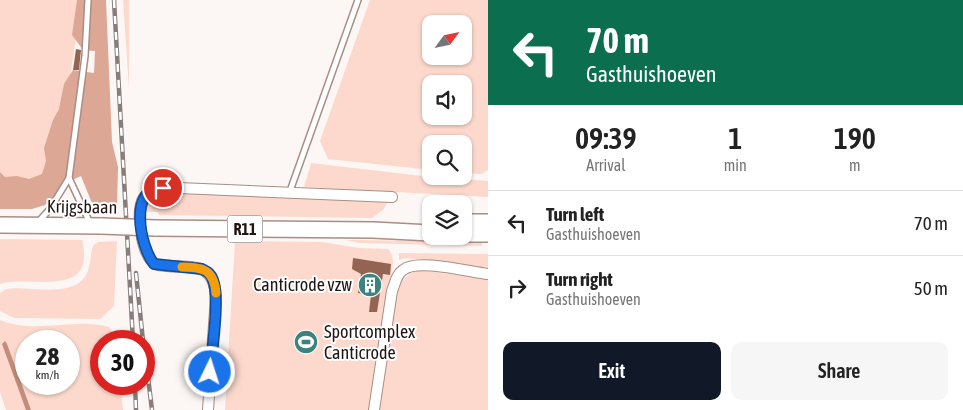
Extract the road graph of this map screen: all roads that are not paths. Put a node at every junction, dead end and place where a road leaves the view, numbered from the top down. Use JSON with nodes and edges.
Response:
{"nodes":[{"id":1,"x":88,"y":0,"type":"edge"},
{"id":2,"x":358,"y":0,"type":"edge"},
{"id":3,"x":69,"y":178,"type":"junction"},
{"id":4,"x":290,"y":192,"type":"junction"},
{"id":5,"x":392,"y":197,"type":"dead end"},
{"id":6,"x":472,"y":222,"type":"edge"},
{"id":7,"x":488,"y":222,"type":"edge"},
{"id":8,"x":422,"y":224,"type":"edge"},
{"id":9,"x":0,"y":225,"type":"edge"},
{"id":10,"x":36,"y":226,"type":"junction"},
{"id":11,"x":96,"y":226,"type":"junction"},
{"id":12,"x":372,"y":230,"type":"junction"},
{"id":13,"x":422,"y":233,"type":"edge"},
{"id":14,"x":472,"y":234,"type":"edge"},
{"id":15,"x":488,"y":234,"type":"edge"},
{"id":16,"x":488,"y":274,"type":"edge"},
{"id":17,"x":208,"y":410,"type":"edge"},
{"id":18,"x":374,"y":410,"type":"edge"}],
"edges":[{"from":1,"to":3,"type":"lane"},
{"from":2,"to":4,"type":"lane"},
{"from":3,"to":10,"type":"lane"},
{"from":3,"to":11,"type":"lane"},
{"from":4,"to":5,"type":"street"},
{"from":4,"to":17,"type":"street"},
{"from":6,"to":7,"type":"main road"},
{"from":8,"to":12,"type":"main road","name":"Krijgsbaan","number":"R11"},
{"from":9,"to":10,"type":"main road","name":"Krijgsbaan","number":"R11"},
{"from":10,"to":11,"type":"main road","name":"Krijgsbaan","number":"R11"},
{"from":11,"to":12,"type":"main road","name":"Krijgsbaan","number":"R11","bridge":true},
{"from":12,"to":13,"type":"main road","name":"Krijgsbaan","number":"R11"},
{"from":14,"to":15,"type":"main road"},
{"from":16,"to":18,"type":"street"}]}
